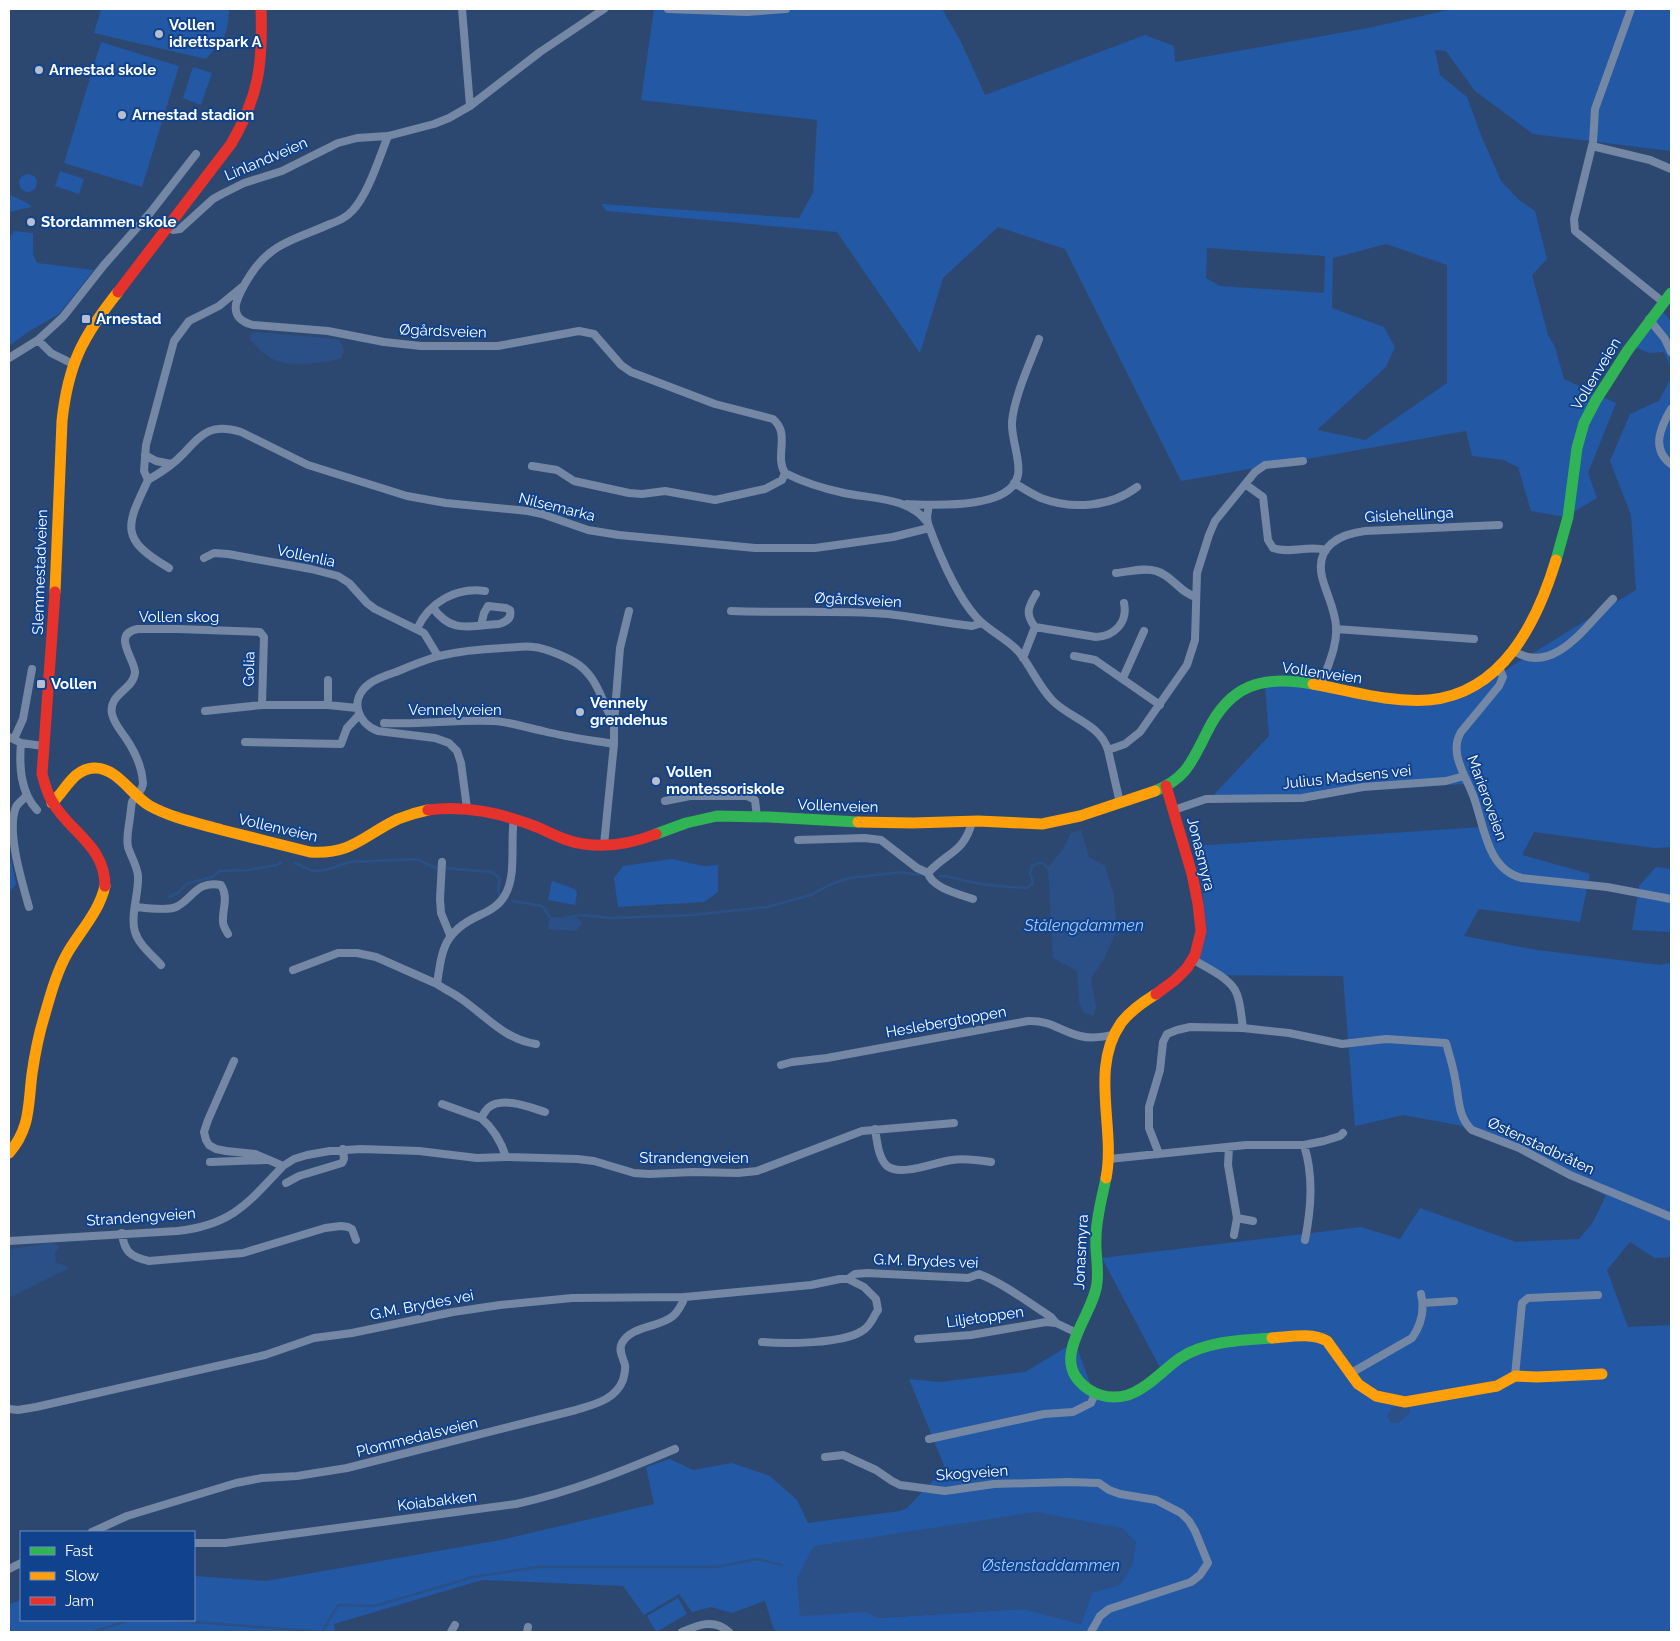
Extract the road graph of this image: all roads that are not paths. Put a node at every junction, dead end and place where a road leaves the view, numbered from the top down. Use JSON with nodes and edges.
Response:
{"nodes":[{"id":1,"x":261,"y":9,"type":"edge"},
{"id":2,"x":462,"y":9,"type":"edge"},
{"id":3,"x":604,"y":9,"type":"edge"},
{"id":4,"x":668,"y":9,"type":"edge"},
{"id":5,"x":786,"y":9,"type":"edge"},
{"id":6,"x":1631,"y":9,"type":"edge"},
{"id":7,"x":470,"y":106,"type":"junction"},
{"id":8,"x":388,"y":136,"type":"junction"},
{"id":9,"x":1592,"y":146,"type":"junction"},
{"id":10,"x":196,"y":154,"type":"dead end"},
{"id":11,"x":1671,"y":169,"type":"edge"},
{"id":12,"x":167,"y":226,"type":"junction"},
{"id":13,"x":242,"y":287,"type":"junction"},
{"id":14,"x":1671,"y":293,"type":"edge"},
{"id":15,"x":1663,"y":302,"type":"junction"},
{"id":16,"x":1649,"y":319,"type":"junction"},
{"id":17,"x":1039,"y":339,"type":"dead end"},
{"id":18,"x":38,"y":340,"type":"junction"},
{"id":19,"x":1671,"y":352,"type":"edge"},
{"id":20,"x":9,"y":358,"type":"edge"},
{"id":21,"x":73,"y":364,"type":"junction"},
{"id":22,"x":1671,"y":410,"type":"edge"},
{"id":23,"x":145,"y":454,"type":"junction"},
{"id":24,"x":1303,"y":462,"type":"dead end"},
{"id":25,"x":171,"y":464,"type":"junction"},
{"id":26,"x":1671,"y":464,"type":"edge"},
{"id":27,"x":532,"y":466,"type":"dead end"},
{"id":28,"x":785,"y":473,"type":"junction"},
{"id":29,"x":148,"y":480,"type":"junction"},
{"id":30,"x":1014,"y":483,"type":"junction"},
{"id":31,"x":1245,"y":484,"type":"junction"},
{"id":32,"x":1137,"y":487,"type":"dead end"},
{"id":33,"x":905,"y":504,"type":"junction"},
{"id":34,"x":929,"y":505,"type":"junction"},
{"id":35,"x":928,"y":525,"type":"junction"},
{"id":36,"x":1500,"y":525,"type":"dead end"},
{"id":37,"x":1326,"y":550,"type":"junction"},
{"id":38,"x":204,"y":558,"type":"dead end"},
{"id":39,"x":169,"y":568,"type":"dead end"},
{"id":40,"x":1116,"y":573,"type":"dead end"},
{"id":41,"x":485,"y":591,"type":"dead end"},
{"id":42,"x":1036,"y":594,"type":"dead end"},
{"id":43,"x":1196,"y":597,"type":"junction"},
{"id":44,"x":1613,"y":599,"type":"dead end"},
{"id":45,"x":1124,"y":603,"type":"dead end"},
{"id":46,"x":433,"y":608,"type":"junction"},
{"id":47,"x":629,"y":611,"type":"dead end"},
{"id":48,"x":731,"y":611,"type":"dead end"},
{"id":49,"x":982,"y":623,"type":"junction"},
{"id":50,"x":481,"y":626,"type":"dead end"},
{"id":51,"x":1035,"y":627,"type":"junction"},
{"id":52,"x":417,"y":629,"type":"junction"},
{"id":53,"x":1336,"y":629,"type":"junction"},
{"id":54,"x":1144,"y":631,"type":"dead end"},
{"id":55,"x":263,"y":634,"type":"joint"},
{"id":56,"x":1474,"y":639,"type":"dead end"},
{"id":57,"x":1514,"y":650,"type":"junction"},
{"id":58,"x":438,"y":656,"type":"junction"},
{"id":59,"x":1074,"y":656,"type":"dead end"},
{"id":60,"x":1023,"y":658,"type":"junction"},
{"id":61,"x":1499,"y":667,"type":"junction"},
{"id":62,"x":32,"y":669,"type":"dead end"},
{"id":63,"x":1123,"y":678,"type":"junction"},
{"id":64,"x":328,"y":680,"type":"dead end"},
{"id":65,"x":1322,"y":686,"type":"junction"},
{"id":66,"x":262,"y":705,"type":"junction"},
{"id":67,"x":328,"y":705,"type":"junction"},
{"id":68,"x":1160,"y":705,"type":"junction"},
{"id":69,"x":204,"y":711,"type":"dead end"},
{"id":70,"x":358,"y":711,"type":"junction"},
{"id":71,"x":384,"y":723,"type":"dead end"},
{"id":72,"x":614,"y":723,"type":"junction"},
{"id":73,"x":14,"y":740,"type":"edge"},
{"id":74,"x":244,"y":742,"type":"dead end"},
{"id":75,"x":614,"y":744,"type":"junction"},
{"id":76,"x":43,"y":746,"type":"junction"},
{"id":77,"x":1108,"y":750,"type":"junction"},
{"id":78,"x":1464,"y":776,"type":"junction"},
{"id":79,"x":1166,"y":786,"type":"junction"},
{"id":80,"x":26,"y":796,"type":"junction"},
{"id":81,"x":137,"y":796,"type":"junction"},
{"id":82,"x":665,"y":801,"type":"dead end"},
{"id":83,"x":52,"y":803,"type":"junction"},
{"id":84,"x":1120,"y":803,"type":"junction"},
{"id":85,"x":467,"y":808,"type":"junction"},
{"id":86,"x":36,"y":810,"type":"dead end"},
{"id":87,"x":1174,"y":810,"type":"junction"},
{"id":88,"x":514,"y":818,"type":"junction"},
{"id":89,"x":757,"y":818,"type":"junction"},
{"id":90,"x":972,"y":822,"type":"junction"},
{"id":91,"x":798,"y":840,"type":"dead end"},
{"id":92,"x":604,"y":845,"type":"junction"},
{"id":93,"x":442,"y":862,"type":"dead end"},
{"id":94,"x":928,"y":873,"type":"junction"},
{"id":95,"x":1671,"y":899,"type":"edge"},
{"id":96,"x":973,"y":900,"type":"dead end"},
{"id":97,"x":29,"y":907,"type":"dead end"},
{"id":98,"x":136,"y":907,"type":"junction"},
{"id":99,"x":228,"y":934,"type":"dead end"},
{"id":100,"x":450,"y":935,"type":"junction"},
{"id":101,"x":1194,"y":960,"type":"junction"},
{"id":102,"x":161,"y":965,"type":"dead end"},
{"id":103,"x":293,"y":970,"type":"dead end"},
{"id":104,"x":436,"y":984,"type":"junction"},
{"id":105,"x":1243,"y":1028,"type":"junction"},
{"id":106,"x":1115,"y":1034,"type":"junction"},
{"id":107,"x":536,"y":1044,"type":"dead end"},
{"id":108,"x":234,"y":1061,"type":"dead end"},
{"id":109,"x":781,"y":1065,"type":"dead end"},
{"id":110,"x":442,"y":1104,"type":"dead end"},
{"id":111,"x":545,"y":1112,"type":"dead end"},
{"id":112,"x":480,"y":1118,"type":"junction"},
{"id":113,"x":954,"y":1122,"type":"dead end"},
{"id":114,"x":875,"y":1129,"type":"junction"},
{"id":115,"x":1343,"y":1132,"type":"dead end"},
{"id":116,"x":1304,"y":1145,"type":"junction"},
{"id":117,"x":1229,"y":1147,"type":"junction"},
{"id":118,"x":343,"y":1149,"type":"junction"},
{"id":119,"x":9,"y":1153,"type":"edge"},
{"id":120,"x":1159,"y":1154,"type":"junction"},
{"id":121,"x":506,"y":1157,"type":"junction"},
{"id":122,"x":1109,"y":1159,"type":"junction"},
{"id":123,"x":267,"y":1160,"type":"junction"},
{"id":124,"x":210,"y":1162,"type":"dead end"},
{"id":125,"x":991,"y":1162,"type":"dead end"},
{"id":126,"x":283,"y":1166,"type":"junction"},
{"id":127,"x":286,"y":1184,"type":"dead end"},
{"id":128,"x":1671,"y":1217,"type":"edge"},
{"id":129,"x":1237,"y":1218,"type":"junction"},
{"id":130,"x":1254,"y":1221,"type":"dead end"},
{"id":131,"x":122,"y":1233,"type":"junction"},
{"id":132,"x":1234,"y":1235,"type":"dead end"},
{"id":133,"x":356,"y":1240,"type":"dead end"},
{"id":134,"x":1305,"y":1240,"type":"dead end"},
{"id":135,"x":9,"y":1241,"type":"edge"},
{"id":136,"x":848,"y":1279,"type":"junction"},
{"id":137,"x":1421,"y":1294,"type":"dead end"},
{"id":138,"x":1598,"y":1295,"type":"dead end"},
{"id":139,"x":685,"y":1297,"type":"junction"},
{"id":140,"x":1454,"y":1301,"type":"dead end"},
{"id":141,"x":1423,"y":1303,"type":"junction"},
{"id":142,"x":1056,"y":1323,"type":"junction"},
{"id":143,"x":1077,"y":1333,"type":"junction"},
{"id":144,"x":918,"y":1339,"type":"dead end"},
{"id":145,"x":762,"y":1342,"type":"dead end"},
{"id":146,"x":1351,"y":1373,"type":"junction"},
{"id":147,"x":1602,"y":1374,"type":"dead end"},
{"id":148,"x":1515,"y":1376,"type":"junction"},
{"id":149,"x":1095,"y":1394,"type":"junction"},
{"id":150,"x":9,"y":1409,"type":"edge"},
{"id":151,"x":928,"y":1439,"type":"dead end"},
{"id":152,"x":675,"y":1449,"type":"dead end"},
{"id":153,"x":825,"y":1457,"type":"dead end"},
{"id":154,"x":94,"y":1531,"type":"edge"},
{"id":155,"x":195,"y":1543,"type":"edge"},
{"id":156,"x":682,"y":1632,"type":"edge"},
{"id":157,"x":729,"y":1632,"type":"edge"},
{"id":158,"x":1091,"y":1632,"type":"edge"}],
"edges":[{"from":1,"to":12,"type":"main road","name":"Slemmestadveien"},
{"from":2,"to":7,"type":"street"},
{"from":3,"to":7,"type":"street","name":"Linlandveien"},
{"from":4,"to":5,"type":"street"},
{"from":6,"to":9,"type":"street"},
{"from":7,"to":8,"type":"street","name":"Linlandveien"},
{"from":8,"to":12,"type":"street","name":"Linlandveien"},
{"from":8,"to":13,"type":"street"},
{"from":9,"to":11,"type":"street"},
{"from":9,"to":15,"type":"street"},
{"from":10,"to":18,"type":"street"},
{"from":12,"to":21,"type":"main road","name":"Slemmestadveien"},
{"from":13,"to":23,"type":"street"},
{"from":13,"to":28,"type":"street","name":"Øgårdsveien"},
{"from":14,"to":15,"type":"main road","name":"Vollenveien"},
{"from":15,"to":16,"type":"main road","name":"Vollenveien"},
{"from":16,"to":19,"type":"street"},
{"from":16,"to":57,"type":"main road","name":"Vollenveien"},
{"from":17,"to":30,"type":"street"},
{"from":18,"to":20,"type":"street"},
{"from":18,"to":21,"type":"street"},
{"from":21,"to":76,"type":"main road","name":"Slemmestadveien"},
{"from":22,"to":26,"type":"street"},
{"from":23,"to":25,"type":"street"},
{"from":23,"to":29,"type":"street"},
{"from":24,"to":31,"type":"street"},
{"from":25,"to":29,"type":"street","name":"Nilsemarka"},
{"from":25,"to":35,"type":"street","name":"Nilsemarka"},
{"from":27,"to":28,"type":"street"},
{"from":28,"to":33,"type":"street"},
{"from":29,"to":39,"type":"street"},
{"from":30,"to":32,"type":"street"},
{"from":30,"to":34,"type":"street"},
{"from":31,"to":37,"type":"street"},
{"from":31,"to":43,"type":"street"},
{"from":33,"to":34,"type":"street"},
{"from":33,"to":35,"type":"street"},
{"from":34,"to":35,"type":"street"},
{"from":35,"to":49,"type":"street"},
{"from":36,"to":37,"type":"street","name":"Gislehellinga"},
{"from":37,"to":53,"type":"street"},
{"from":38,"to":52,"type":"street","name":"Vollenlia"},
{"from":40,"to":43,"type":"street"},
{"from":41,"to":46,"type":"street"},
{"from":42,"to":51,"type":"street"},
{"from":43,"to":68,"type":"street"},
{"from":44,"to":57,"type":"street"},
{"from":45,"to":51,"type":"street"},
{"from":46,"to":50,"type":"street"},
{"from":46,"to":52,"type":"street"},
{"from":47,"to":72,"type":"street"},
{"from":48,"to":49,"type":"street","name":"Øgårdsveien"},
{"from":49,"to":60,"type":"street"},
{"from":51,"to":60,"type":"street"},
{"from":52,"to":58,"type":"street","name":"Vollenlia"},
{"from":53,"to":56,"type":"street"},
{"from":53,"to":65,"type":"street"},
{"from":54,"to":63,"type":"street"},
{"from":55,"to":66,"type":"street","name":"Golia"},
{"from":55,"to":81,"type":"street","name":"Vollen skog"},
{"from":57,"to":61,"type":"main road","name":"Vollenveien"},
{"from":58,"to":70,"type":"street"},
{"from":58,"to":72,"type":"street"},
{"from":59,"to":63,"type":"street"},
{"from":60,"to":77,"type":"street"},
{"from":61,"to":65,"type":"main road","name":"Vollenveien"},
{"from":61,"to":78,"type":"street","name":"Marieroveien"},
{"from":62,"to":73,"type":"street"},
{"from":63,"to":68,"type":"street"},
{"from":64,"to":67,"type":"street"},
{"from":65,"to":79,"type":"main road","name":"Vollenveien"},
{"from":66,"to":67,"type":"street","name":"Golia"},
{"from":66,"to":69,"type":"street","name":"Golia"},
{"from":67,"to":70,"type":"street","name":"Golia"},
{"from":68,"to":77,"type":"street"},
{"from":70,"to":74,"type":"street"},
{"from":70,"to":85,"type":"street"},
{"from":71,"to":75,"type":"street","name":"Vennelyveien"},
{"from":72,"to":75,"type":"street"},
{"from":73,"to":76,"type":"street"},
{"from":73,"to":80,"type":"street"},
{"from":75,"to":92,"type":"street"},
{"from":76,"to":83,"type":"main road","name":"Slemmestadveien"},
{"from":77,"to":84,"type":"street"},
{"from":78,"to":87,"type":"street","name":"Julius Madsens vei"},
{"from":78,"to":95,"type":"street","name":"Marieroveien"},
{"from":79,"to":84,"type":"main road","name":"Vollenveien"},
{"from":79,"to":87,"type":"main road","name":"Jonasmyra"},
{"from":80,"to":86,"type":"street"},
{"from":80,"to":97,"type":"street"},
{"from":81,"to":83,"type":"main road","name":"Vollenveien"},
{"from":81,"to":85,"type":"main road","name":"Vollenveien"},
{"from":81,"to":98,"type":"street"},
{"from":82,"to":89,"type":"street"},
{"from":83,"to":119,"type":"main road","name":"Slemmestadveien"},
{"from":84,"to":90,"type":"main road","name":"Vollenveien"},
{"from":85,"to":88,"type":"main road","name":"Vollenveien"},
{"from":87,"to":101,"type":"main road","name":"Jonasmyra"},
{"from":88,"to":92,"type":"main road","name":"Vollenveien"},
{"from":88,"to":100,"type":"street"},
{"from":89,"to":90,"type":"main road","name":"Vollenveien"},
{"from":89,"to":92,"type":"main road","name":"Vollenveien"},
{"from":90,"to":94,"type":"street"},
{"from":91,"to":94,"type":"street"},
{"from":93,"to":100,"type":"street"},
{"from":94,"to":96,"type":"street"},
{"from":98,"to":99,"type":"street"},
{"from":98,"to":102,"type":"street"},
{"from":100,"to":104,"type":"street"},
{"from":101,"to":105,"type":"street"},
{"from":101,"to":106,"type":"main road","name":"Jonasmyra"},
{"from":103,"to":104,"type":"street"},
{"from":104,"to":107,"type":"street"},
{"from":105,"to":120,"type":"street","name":"Østenstadbråten"},
{"from":105,"to":128,"type":"street","name":"Østenstadbråten"},
{"from":106,"to":109,"type":"street","name":"Heslebergtoppen"},
{"from":106,"to":122,"type":"main road","name":"Jonasmyra"},
{"from":108,"to":123,"type":"street"},
{"from":110,"to":112,"type":"street"},
{"from":111,"to":112,"type":"street"},
{"from":112,"to":121,"type":"street"},
{"from":113,"to":114,"type":"street","name":"Strandengveien"},
{"from":114,"to":121,"type":"street","name":"Strandengveien"},
{"from":114,"to":125,"type":"street"},
{"from":115,"to":116,"type":"street"},
{"from":116,"to":117,"type":"street"},
{"from":116,"to":134,"type":"street"},
{"from":117,"to":120,"type":"street"},
{"from":117,"to":129,"type":"street"},
{"from":118,"to":121,"type":"street","name":"Strandengveien"},
{"from":118,"to":126,"type":"street","name":"Strandengveien"},
{"from":118,"to":127,"type":"street"},
{"from":120,"to":122,"type":"street"},
{"from":122,"to":143,"type":"main road","name":"Jonasmyra"},
{"from":123,"to":124,"type":"street"},
{"from":123,"to":126,"type":"street"},
{"from":126,"to":131,"type":"street","name":"Strandengveien"},
{"from":129,"to":130,"type":"street"},
{"from":129,"to":132,"type":"street"},
{"from":131,"to":133,"type":"street"},
{"from":131,"to":135,"type":"street","name":"Strandengveien"},
{"from":136,"to":139,"type":"street","name":"G.M. Brydes vei"},
{"from":136,"to":142,"type":"street","name":"G.M. Brydes vei"},
{"from":136,"to":145,"type":"street","name":"G.M. Brydes vei"},
{"from":137,"to":141,"type":"street"},
{"from":138,"to":148,"type":"street"},
{"from":139,"to":150,"type":"street","name":"G.M. Brydes vei"},
{"from":139,"to":154,"type":"street","name":"Plommedalsveien"},
{"from":140,"to":141,"type":"street"},
{"from":141,"to":146,"type":"street"},
{"from":142,"to":143,"type":"street","name":"G.M. Brydes vei"},
{"from":142,"to":144,"type":"street","name":"Liljetoppen"},
{"from":143,"to":149,"type":"main road","name":"Jonasmyra"},
{"from":146,"to":148,"type":"main road"},
{"from":146,"to":149,"type":"main road"},
{"from":147,"to":148,"type":"main road"},
{"from":149,"to":151,"type":"street"},
{"from":152,"to":155,"type":"street","name":"Koiabakken"},
{"from":153,"to":158,"type":"street","name":"Skogveien"},
{"from":156,"to":157,"type":"street"}]}
